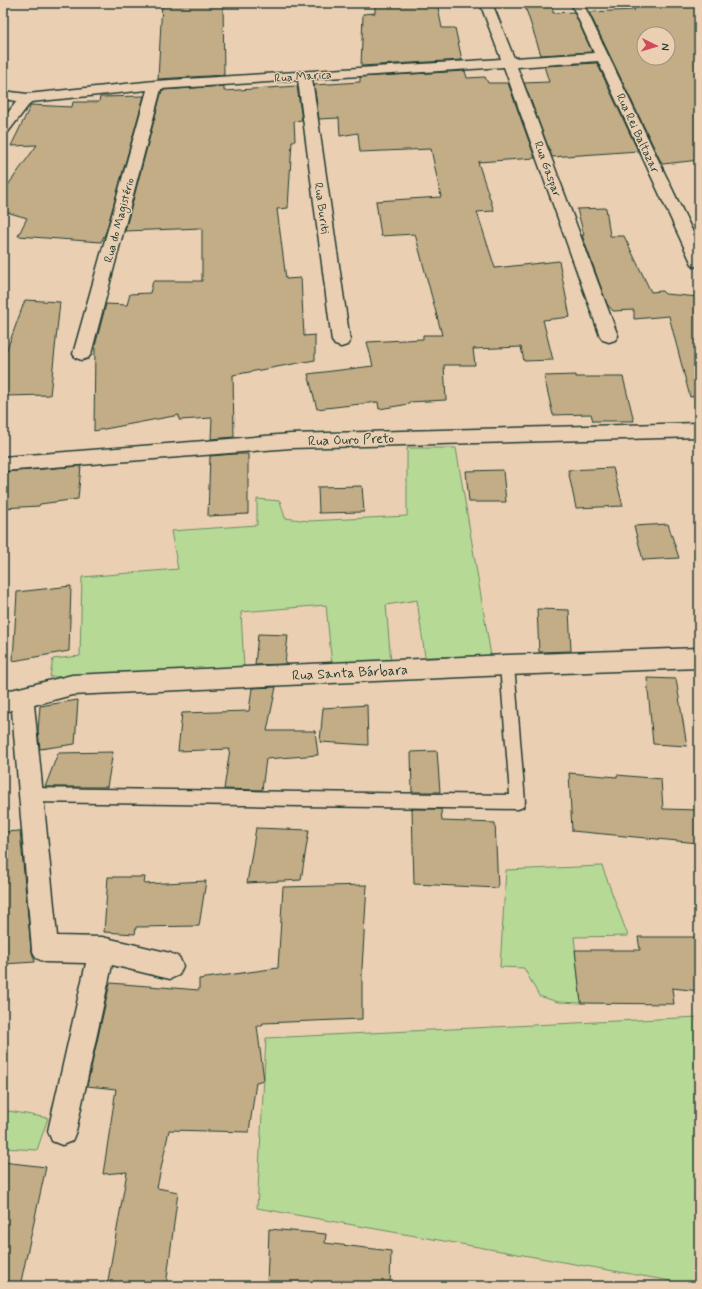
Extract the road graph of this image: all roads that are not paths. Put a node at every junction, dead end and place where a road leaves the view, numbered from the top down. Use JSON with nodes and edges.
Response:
{"nodes":[{"id":1,"x":486,"y":3,"type":"edge"},
{"id":2,"x":578,"y":3,"type":"edge"},
{"id":3,"x":603,"y":57,"type":"junction"},
{"id":4,"x":509,"y":63,"type":"junction"},
{"id":5,"x":304,"y":76,"type":"junction"},
{"id":6,"x":155,"y":85,"type":"junction"},
{"id":7,"x":3,"y":95,"type":"edge"},
{"id":8,"x":27,"y":98,"type":"junction"},
{"id":9,"x":3,"y":129,"type":"edge"},
{"id":10,"x":699,"y":262,"type":"edge"},
{"id":11,"x":609,"y":336,"type":"dead end"},
{"id":12,"x":341,"y":340,"type":"dead end"},
{"id":13,"x":82,"y":354,"type":"dead end"},
{"id":14,"x":699,"y":430,"type":"edge"},
{"id":15,"x":3,"y":464,"type":"edge"},
{"id":16,"x":699,"y":658,"type":"edge"},
{"id":17,"x":507,"y":665,"type":"junction"},
{"id":18,"x":12,"y":700,"type":"edge"},
{"id":19,"x":30,"y":795,"type":"junction"},
{"id":20,"x":102,"y":950,"type":"junction"},
{"id":21,"x":170,"y":966,"type":"dead end"},
{"id":22,"x":62,"y":1131,"type":"dead end"}],
"edges":[{"from":1,"to":4,"type":"street","name":"Rua Gaspar"},
{"from":2,"to":3,"type":"street","name":"Rua Rei Baltazar"},
{"from":3,"to":4,"type":"street","name":"Rua Marica"},
{"from":3,"to":10,"type":"street","name":"Rua Rei Baltazar"},
{"from":4,"to":5,"type":"street","name":"Rua Marica"},
{"from":4,"to":11,"type":"street","name":"Rua Gaspar"},
{"from":5,"to":6,"type":"street","name":"Rua Marica"},
{"from":5,"to":12,"type":"street","name":"Rua Buriti"},
{"from":6,"to":8,"type":"street","name":"Rua Marica"},
{"from":6,"to":13,"type":"street","name":"Rua do Magistério"},
{"from":7,"to":8,"type":"street","name":"Rua Marica"},
{"from":8,"to":9,"type":"street"},
{"from":14,"to":15,"type":"street","name":"Rua Ouro Preto"},
{"from":16,"to":17,"type":"street","name":"Rua Santa Bárbara"},
{"from":17,"to":18,"type":"street","name":"Rua Santa Bárbara"},
{"from":17,"to":19,"type":"lane"},
{"from":18,"to":19,"type":"street"},
{"from":19,"to":20,"type":"street"},
{"from":20,"to":21,"type":"street"},
{"from":20,"to":22,"type":"street"}]}
